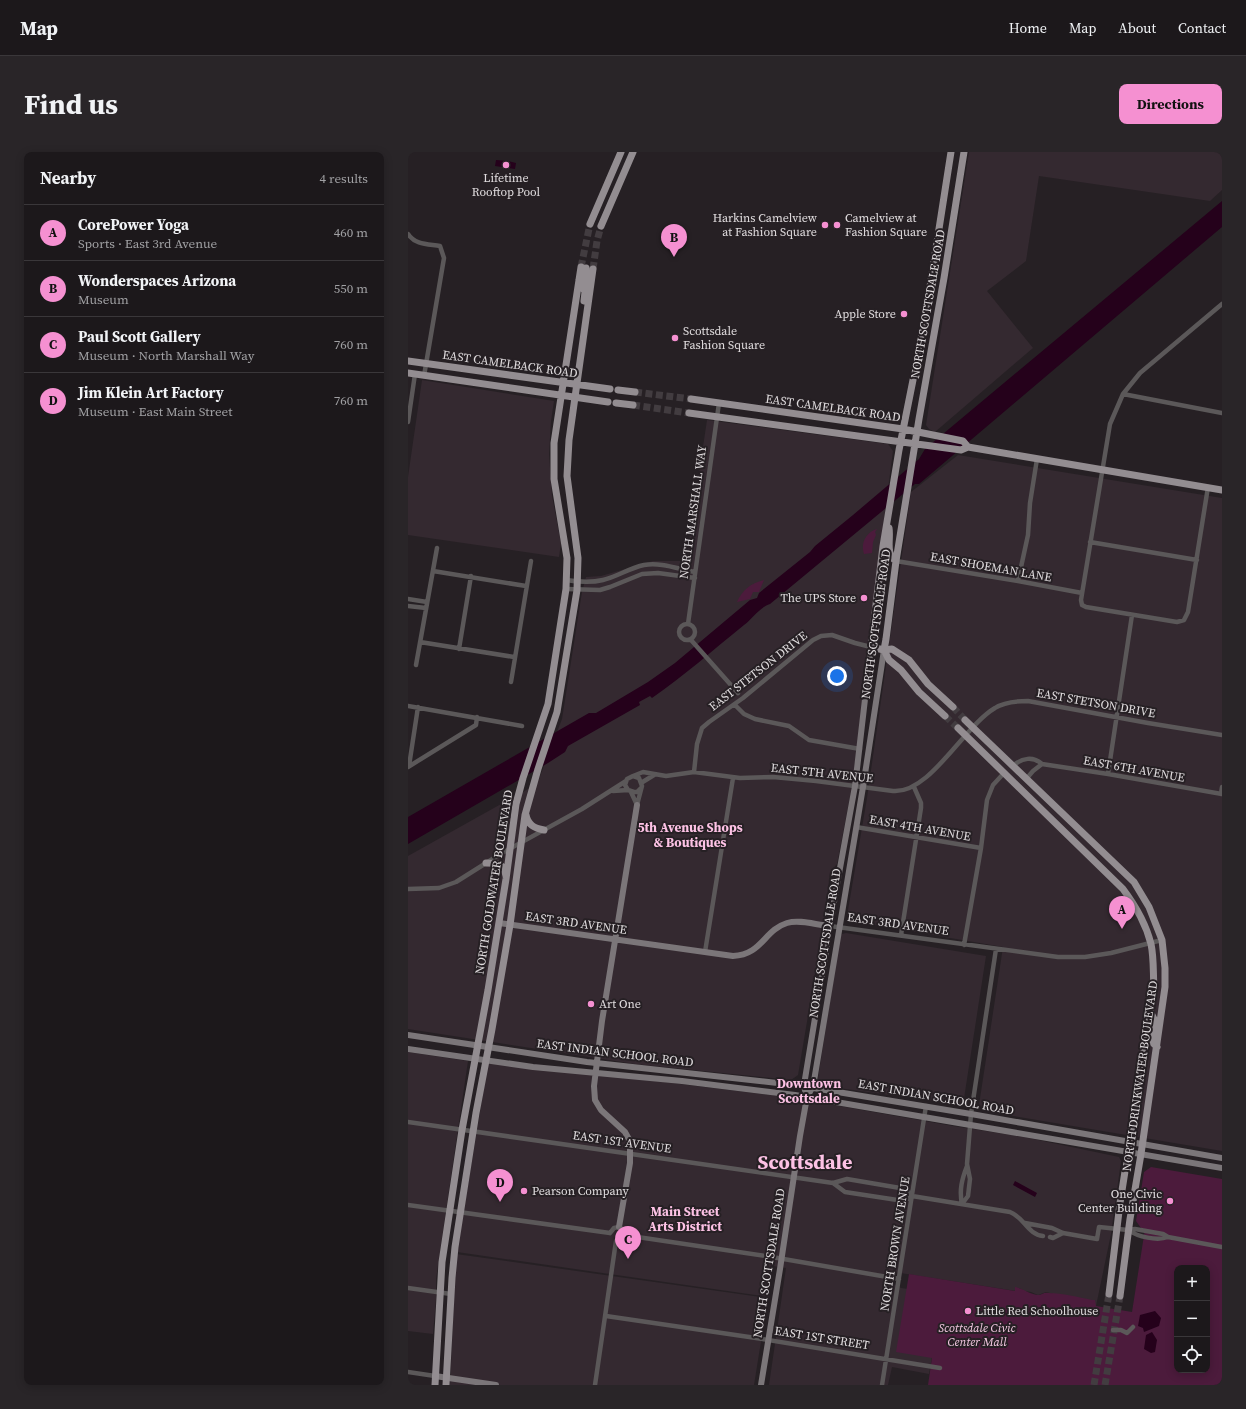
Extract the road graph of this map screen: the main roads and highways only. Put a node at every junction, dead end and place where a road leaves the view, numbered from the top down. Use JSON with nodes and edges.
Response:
{"nodes":[{"id":1,"x":621,"y":152,"type":"edge"},
{"id":2,"x":633,"y":152,"type":"edge"},
{"id":3,"x":951,"y":152,"type":"edge"},
{"id":4,"x":964,"y":152,"type":"edge"},
{"id":5,"x":590,"y":224,"type":"tunnel mouth"},
{"id":6,"x":601,"y":226,"type":"tunnel mouth"},
{"id":7,"x":579,"y":280,"type":"junction"},
{"id":8,"x":585,"y":323,"type":"junction"},
{"id":9,"x":408,"y":361,"type":"edge"},
{"id":10,"x":412,"y":374,"type":"edge"},
{"id":11,"x":563,"y":382,"type":"junction"},
{"id":12,"x":577,"y":384,"type":"junction"},
{"id":13,"x":610,"y":389,"type":"dead end"},
{"id":14,"x":618,"y":390,"type":"dead end"},
{"id":15,"x":635,"y":392,"type":"tunnel mouth"},
{"id":16,"x":561,"y":395,"type":"junction"},
{"id":17,"x":575,"y":397,"type":"junction"},
{"id":18,"x":691,"y":399,"type":"tunnel mouth"},
{"id":19,"x":608,"y":402,"type":"dead end"},
{"id":20,"x":616,"y":403,"type":"dead end"},
{"id":21,"x":633,"y":405,"type":"tunnel mouth"},
{"id":22,"x":689,"y":413,"type":"tunnel mouth"},
{"id":23,"x":903,"y":429,"type":"junction"},
{"id":24,"x":917,"y":431,"type":"junction"},
{"id":25,"x":900,"y":441,"type":"junction"},
{"id":26,"x":918,"y":444,"type":"junction"},
{"id":27,"x":968,"y":447,"type":"junction"},
{"id":28,"x":1222,"y":490,"type":"edge"},
{"id":29,"x":888,"y":518,"type":"junction"},
{"id":30,"x":896,"y":561,"type":"junction"},
{"id":31,"x":871,"y":647,"type":"junction"},
{"id":32,"x":884,"y":650,"type":"junction"},
{"id":33,"x":953,"y":707,"type":"tunnel mouth"},
{"id":34,"x":945,"y":716,"type":"tunnel mouth"},
{"id":35,"x":965,"y":720,"type":"tunnel mouth"},
{"id":36,"x":958,"y":728,"type":"tunnel mouth"},
{"id":37,"x":637,"y":805,"type":"road end"},
{"id":38,"x":525,"y":813,"type":"junction"},
{"id":39,"x":544,"y":830,"type":"road end"},
{"id":40,"x":486,"y":863,"type":"road end"},
{"id":41,"x":506,"y":879,"type":"junction"},
{"id":42,"x":499,"y":923,"type":"junction"},
{"id":43,"x":510,"y":925,"type":"junction"},
{"id":44,"x":830,"y":926,"type":"junction"},
{"id":45,"x":616,"y":940,"type":"junction"},
{"id":46,"x":1150,"y":1011,"type":"junction"},
{"id":47,"x":408,"y":1034,"type":"edge"},
{"id":48,"x":478,"y":1045,"type":"junction"},
{"id":49,"x":489,"y":1047,"type":"junction"},
{"id":50,"x":1157,"y":1047,"type":"junction"},
{"id":51,"x":408,"y":1049,"type":"edge"},
{"id":52,"x":475,"y":1058,"type":"junction"},
{"id":53,"x":486,"y":1060,"type":"junction"},
{"id":54,"x":596,"y":1063,"type":"junction"},
{"id":55,"x":595,"y":1073,"type":"junction"},
{"id":56,"x":716,"y":1076,"type":"junction"},
{"id":57,"x":715,"y":1086,"type":"junction"},
{"id":58,"x":804,"y":1086,"type":"junction"},
{"id":59,"x":812,"y":1088,"type":"junction"},
{"id":60,"x":807,"y":1097,"type":"junction"},
{"id":61,"x":1129,"y":1142,"type":"junction"},
{"id":62,"x":1142,"y":1144,"type":"junction"},
{"id":63,"x":1128,"y":1152,"type":"junction"},
{"id":64,"x":1141,"y":1154,"type":"junction"},
{"id":65,"x":1222,"y":1158,"type":"edge"},
{"id":66,"x":1222,"y":1168,"type":"edge"},
{"id":67,"x":620,"y":1227,"type":"road end"},
{"id":68,"x":1108,"y":1294,"type":"tunnel mouth"},
{"id":69,"x":1120,"y":1296,"type":"tunnel mouth"},
{"id":70,"x":435,"y":1376,"type":"junction"},
{"id":71,"x":446,"y":1381,"type":"edge"},
{"id":72,"x":435,"y":1385,"type":"edge"},
{"id":73,"x":496,"y":1385,"type":"edge"},
{"id":74,"x":761,"y":1385,"type":"edge"}],
"edges":[{"from":1,"to":5,"type":"main road"},
{"from":2,"to":6,"type":"main road"},
{"from":3,"to":23,"type":"main road","name":"NORTH SCOTTSDALE ROAD"},
{"from":4,"to":24,"type":"main road","name":"NORTH SCOTTSDALE ROAD"},
{"from":7,"to":8,"type":"main road"},
{"from":7,"to":8,"type":"main road","name":"NORTH GOLDWATER BOULEVARD"},
{"from":7,"to":11,"type":"main road","name":"NORTH GOLDWATER BOULEVARD"},
{"from":8,"to":12,"type":"main road","name":"NORTH GOLDWATER BOULEVARD"},
{"from":9,"to":11,"type":"main road","name":"EAST CAMELBACK ROAD"},
{"from":10,"to":16,"type":"main road","name":"EAST CAMELBACK ROAD"},
{"from":11,"to":12,"type":"main road","name":"EAST CAMELBACK ROAD"},
{"from":11,"to":16,"type":"main road","name":"NORTH GOLDWATER BOULEVARD"},
{"from":12,"to":13,"type":"main road","name":"EAST CAMELBACK ROAD"},
{"from":12,"to":17,"type":"main road","name":"NORTH GOLDWATER BOULEVARD"},
{"from":14,"to":15,"type":"main road"},
{"from":16,"to":17,"type":"main road","name":"EAST CAMELBACK ROAD"},
{"from":16,"to":41,"type":"main road","name":"NORTH GOLDWATER BOULEVARD"},
{"from":17,"to":19,"type":"main road","name":"EAST CAMELBACK ROAD"},
{"from":17,"to":38,"type":"main road","name":"NORTH GOLDWATER BOULEVARD"},
{"from":18,"to":23,"type":"main road","name":"EAST CAMELBACK ROAD"},
{"from":20,"to":21,"type":"main road"},
{"from":22,"to":25,"type":"main road","name":"EAST CAMELBACK ROAD"},
{"from":23,"to":24,"type":"main road","name":"EAST CAMELBACK ROAD"},
{"from":23,"to":25,"type":"main road","name":"NORTH SCOTTSDALE ROAD"},
{"from":24,"to":26,"type":"main road","name":"NORTH SCOTTSDALE ROAD"},
{"from":24,"to":27,"type":"main road","name":"EAST CAMELBACK ROAD"},
{"from":25,"to":26,"type":"main road","name":"EAST CAMELBACK ROAD"},
{"from":25,"to":29,"type":"main road","name":"NORTH SCOTTSDALE ROAD"},
{"from":26,"to":27,"type":"main road","name":"EAST CAMELBACK ROAD"},
{"from":26,"to":30,"type":"main road","name":"NORTH SCOTTSDALE ROAD"},
{"from":27,"to":28,"type":"main road","name":"EAST CAMELBACK ROAD"},
{"from":29,"to":30,"type":"main road"},
{"from":29,"to":31,"type":"main road","name":"NORTH SCOTTSDALE ROAD"},
{"from":30,"to":32,"type":"main road","name":"NORTH SCOTTSDALE ROAD"},
{"from":31,"to":32,"type":"main road"},
{"from":31,"to":44,"type":"main road","name":"NORTH SCOTTSDALE ROAD"},
{"from":32,"to":33,"type":"main road"},
{"from":32,"to":34,"type":"main road"},
{"from":32,"to":59,"type":"main road","name":"NORTH SCOTTSDALE ROAD"},
{"from":35,"to":50,"type":"main road","name":"NORTH DRINKWATER BOULEVARD"},
{"from":36,"to":46,"type":"main road","name":"NORTH DRINKWATER BOULEVARD"},
{"from":37,"to":45,"type":"main road"},
{"from":38,"to":39,"type":"main road"},
{"from":38,"to":43,"type":"main road","name":"NORTH GOLDWATER BOULEVARD"},
{"from":40,"to":41,"type":"main road"},
{"from":41,"to":42,"type":"main road","name":"NORTH GOLDWATER BOULEVARD"},
{"from":42,"to":43,"type":"main road","name":"EAST 3RD AVENUE"},
{"from":42,"to":48,"type":"main road","name":"NORTH GOLDWATER BOULEVARD"},
{"from":43,"to":45,"type":"main road","name":"EAST 3RD AVENUE"},
{"from":43,"to":49,"type":"main road","name":"NORTH GOLDWATER BOULEVARD"},
{"from":44,"to":45,"type":"main road","name":"EAST 3RD AVENUE"},
{"from":44,"to":58,"type":"main road","name":"NORTH SCOTTSDALE ROAD"},
{"from":45,"to":54,"type":"main road"},
{"from":46,"to":50,"type":"main road"},
{"from":46,"to":61,"type":"main road","name":"NORTH DRINKWATER BOULEVARD"},
{"from":47,"to":48,"type":"main road","name":"EAST INDIAN SCHOOL ROAD"},
{"from":48,"to":49,"type":"main road","name":"EAST INDIAN SCHOOL ROAD"},
{"from":48,"to":52,"type":"main road","name":"NORTH GOLDWATER BOULEVARD"},
{"from":49,"to":53,"type":"main road","name":"NORTH GOLDWATER BOULEVARD"},
{"from":49,"to":54,"type":"main road","name":"EAST INDIAN SCHOOL ROAD"},
{"from":50,"to":62,"type":"main road","name":"NORTH DRINKWATER BOULEVARD"},
{"from":51,"to":52,"type":"main road","name":"EAST INDIAN SCHOOL ROAD"},
{"from":52,"to":53,"type":"main road","name":"EAST INDIAN SCHOOL ROAD"},
{"from":52,"to":70,"type":"main road","name":"NORTH GOLDWATER BOULEVARD"},
{"from":53,"to":55,"type":"main road","name":"EAST INDIAN SCHOOL ROAD"},
{"from":53,"to":71,"type":"main road","name":"NORTH GOLDWATER BOULEVARD"},
{"from":54,"to":55,"type":"main road"},
{"from":54,"to":56,"type":"main road","name":"EAST INDIAN SCHOOL ROAD"},
{"from":55,"to":57,"type":"main road","name":"EAST INDIAN SCHOOL ROAD"},
{"from":55,"to":67,"type":"main road"},
{"from":56,"to":57,"type":"main road"},
{"from":56,"to":58,"type":"main road","name":"EAST INDIAN SCHOOL ROAD"},
{"from":57,"to":60,"type":"main road","name":"EAST INDIAN SCHOOL ROAD"},
{"from":58,"to":59,"type":"main road","name":"EAST INDIAN SCHOOL ROAD"},
{"from":58,"to":60,"type":"main road","name":"NORTH SCOTTSDALE ROAD"},
{"from":59,"to":60,"type":"main road","name":"NORTH SCOTTSDALE ROAD"},
{"from":59,"to":61,"type":"main road","name":"EAST INDIAN SCHOOL ROAD"},
{"from":60,"to":63,"type":"main road","name":"EAST INDIAN SCHOOL ROAD"},
{"from":60,"to":74,"type":"main road","name":"NORTH SCOTTSDALE ROAD"},
{"from":61,"to":62,"type":"main road","name":"EAST INDIAN SCHOOL ROAD"},
{"from":61,"to":63,"type":"main road","name":"NORTH DRINKWATER BOULEVARD"},
{"from":62,"to":64,"type":"main road","name":"NORTH DRINKWATER BOULEVARD"},
{"from":62,"to":65,"type":"main road","name":"EAST INDIAN SCHOOL ROAD"},
{"from":63,"to":64,"type":"main road","name":"EAST INDIAN SCHOOL ROAD"},
{"from":63,"to":68,"type":"main road","name":"NORTH DRINKWATER BOULEVARD"},
{"from":64,"to":66,"type":"main road","name":"EAST INDIAN SCHOOL ROAD"},
{"from":64,"to":69,"type":"main road","name":"NORTH DRINKWATER BOULEVARD"},
{"from":70,"to":71,"type":"main road"},
{"from":70,"to":72,"type":"main road","name":"NORTH GOLDWATER BOULEVARD"},
{"from":71,"to":73,"type":"main road"}]}
